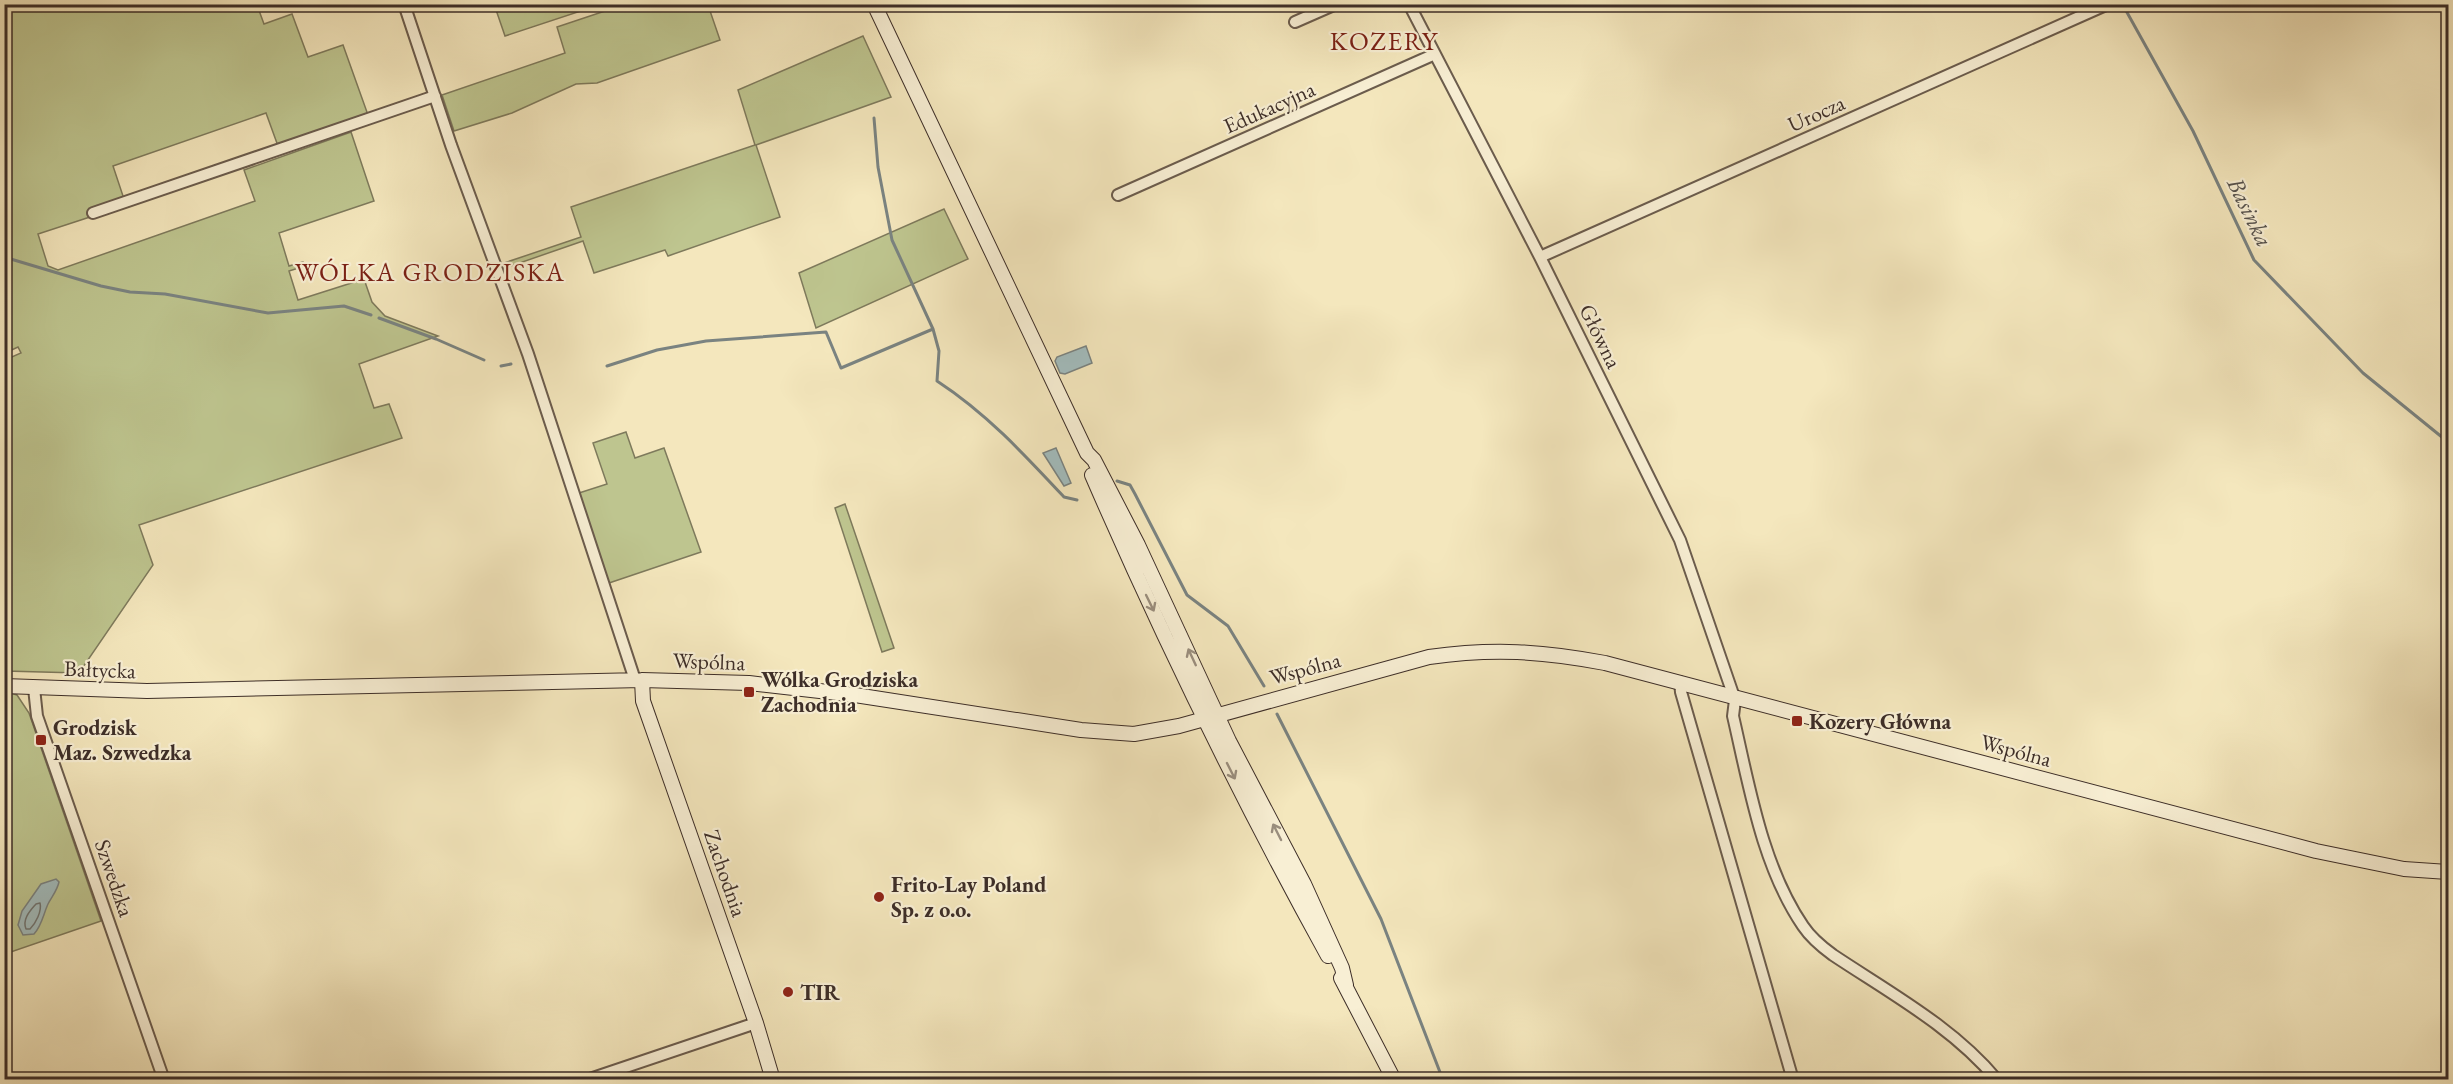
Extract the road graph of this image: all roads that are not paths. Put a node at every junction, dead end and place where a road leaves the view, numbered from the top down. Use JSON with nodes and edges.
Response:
{"nodes":[{"id":1,"x":404,"y":4,"type":"edge"},
{"id":2,"x":874,"y":4,"type":"edge"},
{"id":3,"x":1336,"y":4,"type":"edge"},
{"id":4,"x":1409,"y":4,"type":"edge"},
{"id":5,"x":2108,"y":4,"type":"edge"},
{"id":6,"x":1295,"y":22,"type":"dead end"},
{"id":7,"x":1435,"y":54,"type":"junction"},
{"id":8,"x":435,"y":96,"type":"junction"},
{"id":9,"x":1119,"y":195,"type":"dead end"},
{"id":10,"x":93,"y":213,"type":"dead end"},
{"id":11,"x":1540,"y":257,"type":"junction"},
{"id":12,"x":638,"y":680,"type":"junction"},
{"id":13,"x":1680,"y":682,"type":"junction"},
{"id":14,"x":4,"y":687,"type":"edge"},
{"id":15,"x":34,"y":688,"type":"junction"},
{"id":16,"x":194,"y":690,"type":"joint"},
{"id":17,"x":1733,"y":696,"type":"junction"},
{"id":18,"x":1212,"y":716,"type":"junction"},
{"id":19,"x":2448,"y":872,"type":"edge"},
{"id":20,"x":756,"y":1023,"type":"junction"},
{"id":21,"x":165,"y":1080,"type":"edge"},
{"id":22,"x":587,"y":1080,"type":"edge"},
{"id":23,"x":773,"y":1080,"type":"edge"},
{"id":24,"x":1394,"y":1080,"type":"edge"},
{"id":25,"x":1793,"y":1080,"type":"edge"},
{"id":26,"x":1997,"y":1080,"type":"edge"}],
"edges":[{"from":1,"to":8,"type":"street"},
{"from":2,"to":18,"type":"street"},
{"from":3,"to":6,"type":"street"},
{"from":4,"to":7,"type":"street","name":"Główna"},
{"from":5,"to":11,"type":"street","name":"Urocza"},
{"from":7,"to":9,"type":"street","name":"Edukacyjna"},
{"from":7,"to":11,"type":"street","name":"Główna"},
{"from":8,"to":10,"type":"street"},
{"from":8,"to":12,"type":"street"},
{"from":11,"to":17,"type":"street","name":"Główna"},
{"from":12,"to":16,"type":"street","name":"Wspólna"},
{"from":12,"to":18,"type":"street","name":"Wspólna"},
{"from":12,"to":20,"type":"street","name":"Zachodnia"},
{"from":13,"to":17,"type":"street","name":"Wspólna"},
{"from":13,"to":18,"type":"street","name":"Wspólna"},
{"from":13,"to":25,"type":"street"},
{"from":14,"to":15,"type":"street","name":"Bałtycka"},
{"from":15,"to":16,"type":"street","name":"Bałtycka"},
{"from":15,"to":21,"type":"street","name":"Szwedzka"},
{"from":17,"to":19,"type":"street","name":"Wspólna"},
{"from":17,"to":26,"type":"street","name":"Główna"},
{"from":18,"to":24,"type":"street"},
{"from":20,"to":22,"type":"street"},
{"from":20,"to":23,"type":"street","name":"Zachodnia"}]}
